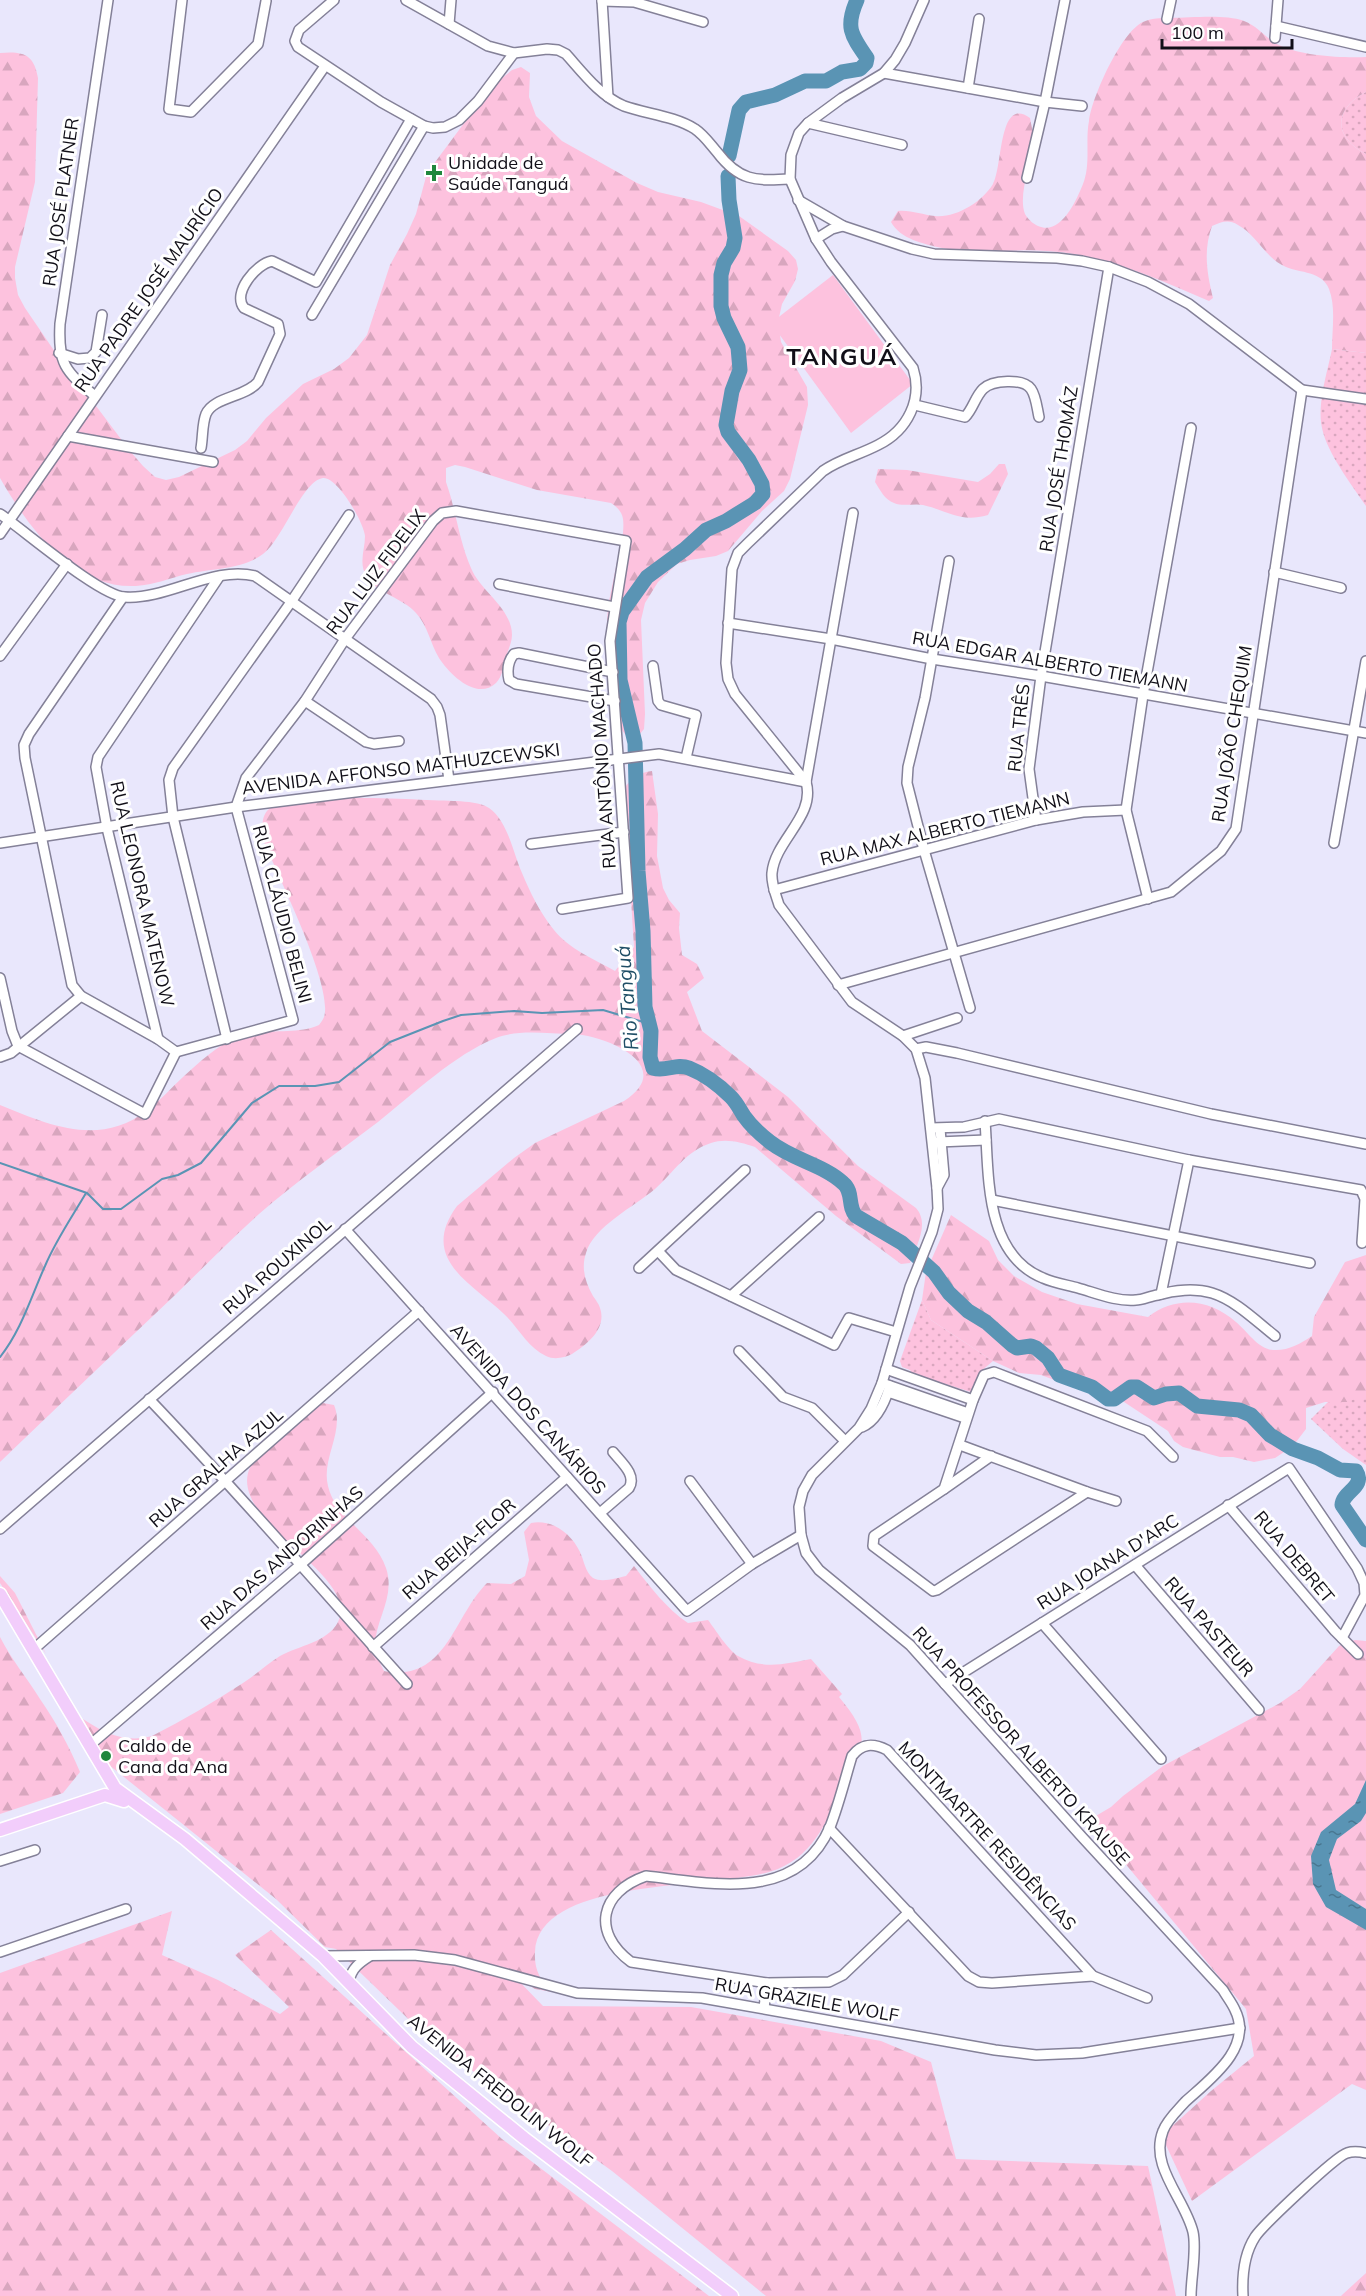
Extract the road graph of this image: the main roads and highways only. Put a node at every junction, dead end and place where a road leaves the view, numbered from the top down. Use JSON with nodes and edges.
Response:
{"nodes":[{"id":1,"x":0,"y":1594,"type":"edge"},
{"id":2,"x":107,"y":1789,"type":"junction"},
{"id":3,"x":0,"y":1830,"type":"edge"},
{"id":4,"x":732,"y":2296,"type":"edge"}],
"edges":[{"from":1,"to":2,"type":"main road"},
{"from":2,"to":3,"type":"main road"},
{"from":2,"to":4,"type":"main road","name":"AVENIDA FREDOLIN WOLF"}]}
